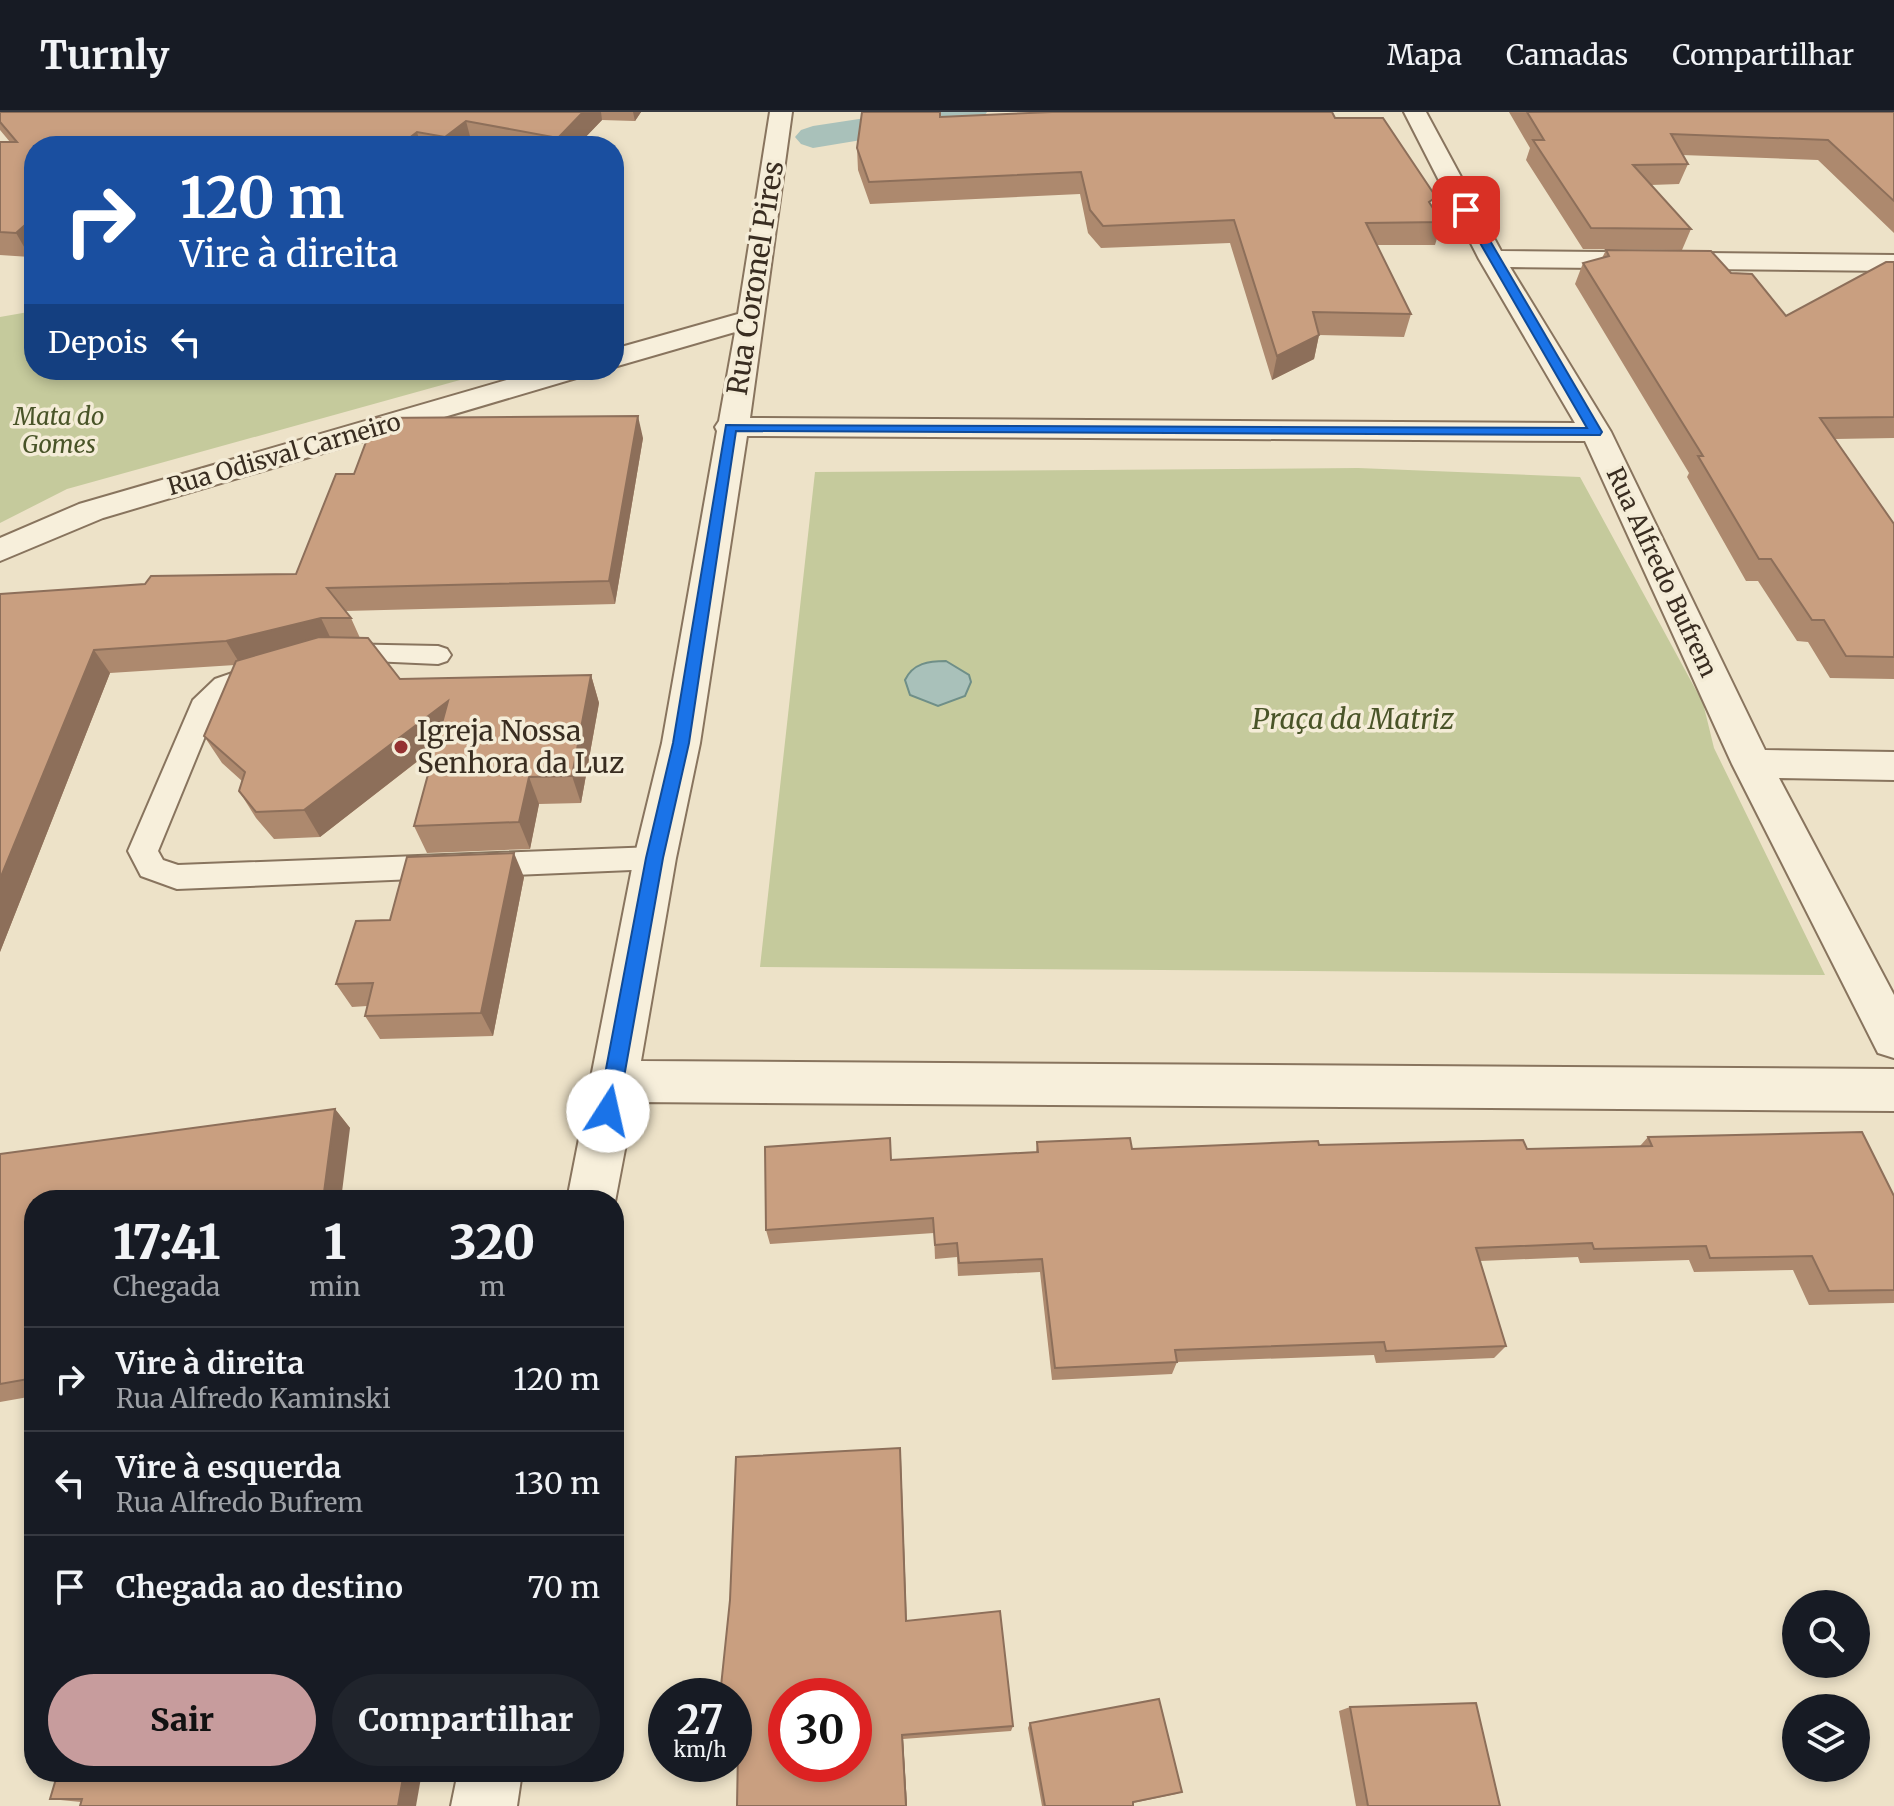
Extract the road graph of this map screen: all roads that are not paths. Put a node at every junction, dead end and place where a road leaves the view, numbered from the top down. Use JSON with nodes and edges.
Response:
{"nodes":[{"id":1,"x":781,"y":112,"type":"edge"},
{"id":2,"x":1415,"y":112,"type":"edge"},
{"id":3,"x":1492,"y":259,"type":"junction"},
{"id":4,"x":1894,"y":263,"type":"edge"},
{"id":5,"x":751,"y":319,"type":"junction"},
{"id":6,"x":624,"y":355,"type":"edge"},
{"id":7,"x":539,"y":380,"type":"edge"},
{"id":8,"x":730,"y":427,"type":"junction"},
{"id":9,"x":1596,"y":432,"type":"junction"},
{"id":10,"x":0,"y":551,"type":"edge"},
{"id":11,"x":438,"y":655,"type":"dead end"},
{"id":12,"x":1752,"y":764,"type":"junction"},
{"id":13,"x":1894,"y":766,"type":"edge"},
{"id":14,"x":655,"y":858,"type":"junction"},
{"id":15,"x":1894,"y":1039,"type":"edge"},
{"id":16,"x":614,"y":1081,"type":"junction"},
{"id":17,"x":1894,"y":1090,"type":"edge"},
{"id":18,"x":594,"y":1190,"type":"edge"},
{"id":19,"x":488,"y":1782,"type":"edge"},
{"id":20,"x":484,"y":1806,"type":"edge"}],
"edges":[{"from":1,"to":5,"type":"street","name":"Rua Coronel Pires"},
{"from":2,"to":3,"type":"street","name":"Rua Alfredo Bufrem"},
{"from":3,"to":4,"type":"street"},
{"from":3,"to":9,"type":"street","name":"Rua Alfredo Bufrem"},
{"from":5,"to":6,"type":"street"},
{"from":5,"to":8,"type":"street","name":"Rua Coronel Pires"},
{"from":7,"to":10,"type":"street","name":"Rua Odisval Carneiro"},
{"from":8,"to":9,"type":"street"},
{"from":8,"to":14,"type":"street","name":"Rua Coronel Pires"},
{"from":9,"to":12,"type":"street","name":"Rua Alfredo Bufrem"},
{"from":11,"to":14,"type":"lane"},
{"from":12,"to":13,"type":"street"},
{"from":12,"to":15,"type":"street","name":"Rua Alfredo Bufrem"},
{"from":14,"to":16,"type":"street","name":"Rua Coronel Pires"},
{"from":16,"to":17,"type":"street"},
{"from":16,"to":18,"type":"street","name":"Rua Coronel Pires"},
{"from":19,"to":20,"type":"street"}]}
